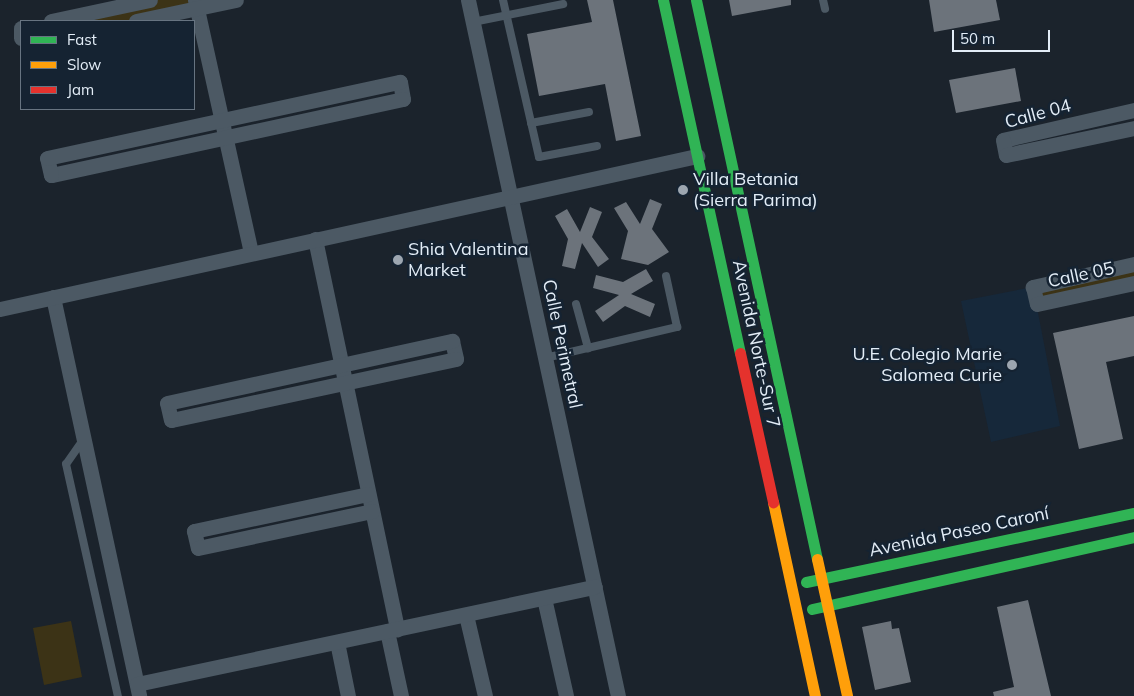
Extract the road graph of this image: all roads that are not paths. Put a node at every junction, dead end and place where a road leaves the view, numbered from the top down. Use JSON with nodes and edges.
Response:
{"nodes":[{"id":1,"x":150,"y":0,"type":"edge"},
{"id":2,"x":236,"y":0,"type":"edge"},
{"id":3,"x":468,"y":0,"type":"edge"},
{"id":4,"x":503,"y":0,"type":"edge"},
{"id":5,"x":663,"y":0,"type":"edge"},
{"id":6,"x":696,"y":0,"type":"edge"},
{"id":7,"x":823,"y":0,"type":"edge"},
{"id":8,"x":196,"y":4,"type":"edge"},
{"id":9,"x":563,"y":4,"type":"dead end"},
{"id":10,"x":825,"y":9,"type":"dead end"},
{"id":11,"x":506,"y":16,"type":"junction"},
{"id":12,"x":56,"y":20,"type":"edge"},
{"id":13,"x":140,"y":20,"type":"edge"},
{"id":14,"x":473,"y":22,"type":"junction"},
{"id":15,"x":1134,"y":110,"type":"edge"},
{"id":16,"x":590,"y":112,"type":"dead end"},
{"id":17,"x":222,"y":120,"type":"junction"},
{"id":18,"x":531,"y":123,"type":"junction"},
{"id":19,"x":1134,"y":128,"type":"edge"},
{"id":20,"x":225,"y":138,"type":"junction"},
{"id":21,"x":597,"y":146,"type":"dead end"},
{"id":22,"x":697,"y":156,"type":"junction"},
{"id":23,"x":512,"y":196,"type":"junction"},
{"id":24,"x":315,"y":239,"type":"junction"},
{"id":25,"x":251,"y":253,"type":"junction"},
{"id":26,"x":1134,"y":264,"type":"edge"},
{"id":27,"x":666,"y":276,"type":"dead end"},
{"id":28,"x":1134,"y":283,"type":"edge"},
{"id":29,"x":53,"y":297,"type":"junction"},
{"id":30,"x":576,"y":304,"type":"dead end"},
{"id":31,"x":0,"y":308,"type":"edge"},
{"id":32,"x":588,"y":348,"type":"junction"},
{"id":33,"x":545,"y":358,"type":"junction"},
{"id":34,"x":342,"y":365,"type":"junction"},
{"id":35,"x":345,"y":383,"type":"junction"},
{"id":36,"x":84,"y":438,"type":"junction"},
{"id":37,"x":368,"y":494,"type":"junction"},
{"id":38,"x":372,"y":511,"type":"junction"},
{"id":39,"x":1134,"y":513,"type":"edge"},
{"id":40,"x":810,"y":531,"type":"junction"},
{"id":41,"x":1134,"y":537,"type":"edge"},
{"id":42,"x":831,"y":556,"type":"dead end"},
{"id":43,"x":843,"y":563,"type":"dead end"},
{"id":44,"x":865,"y":570,"type":"junction"},
{"id":45,"x":822,"y":579,"type":"junction"},
{"id":46,"x":791,"y":586,"type":"junction"},
{"id":47,"x":595,"y":587,"type":"junction"},
{"id":48,"x":867,"y":596,"type":"junction"},
{"id":49,"x":544,"y":598,"type":"junction"},
{"id":50,"x":827,"y":605,"type":"junction"},
{"id":51,"x":796,"y":612,"type":"junction"},
{"id":52,"x":466,"y":615,"type":"junction"},
{"id":53,"x":392,"y":630,"type":"junction"},
{"id":54,"x":337,"y":642,"type":"junction"},
{"id":55,"x":836,"y":645,"type":"junction"},
{"id":56,"x":138,"y":690,"type":"edge"},
{"id":57,"x":118,"y":696,"type":"edge"},
{"id":58,"x":348,"y":696,"type":"edge"},
{"id":59,"x":401,"y":696,"type":"edge"},
{"id":60,"x":485,"y":696,"type":"edge"},
{"id":61,"x":566,"y":696,"type":"edge"},
{"id":62,"x":618,"y":696,"type":"edge"},
{"id":63,"x":815,"y":696,"type":"edge"},
{"id":64,"x":847,"y":696,"type":"edge"}],
"edges":[{"from":1,"to":12,"type":"street"},
{"from":2,"to":8,"type":"street"},
{"from":3,"to":14,"type":"street","name":"Calle Perimetral"},
{"from":4,"to":11,"type":"lane"},
{"from":5,"to":22,"type":"main road","name":"Avenida Norte-Sur 7"},
{"from":6,"to":40,"type":"main road","name":"Avenida Norte-Sur 7"},
{"from":7,"to":10,"type":"lane"},
{"from":8,"to":13,"type":"street"},
{"from":8,"to":17,"type":"street"},
{"from":9,"to":11,"type":"lane"},
{"from":11,"to":14,"type":"lane"},
{"from":11,"to":18,"type":"lane"},
{"from":14,"to":23,"type":"street","name":"Calle Perimetral"},
{"from":15,"to":19,"type":"street","name":"Calle 04"},
{"from":16,"to":18,"type":"lane"},
{"from":17,"to":20,"type":"street"},
{"from":17,"to":20,"type":"street"},
{"from":17,"to":20,"type":"street"},
{"from":18,"to":21,"type":"lane"},
{"from":20,"to":25,"type":"street"},
{"from":22,"to":23,"type":"street"},
{"from":22,"to":46,"type":"main road","name":"Avenida Norte-Sur 7"},
{"from":23,"to":24,"type":"street"},
{"from":23,"to":33,"type":"street","name":"Calle Perimetral"},
{"from":24,"to":25,"type":"street"},
{"from":24,"to":34,"type":"street"},
{"from":25,"to":29,"type":"street"},
{"from":26,"to":28,"type":"street","name":"Calle 05"},
{"from":27,"to":32,"type":"lane"},
{"from":29,"to":31,"type":"street"},
{"from":29,"to":36,"type":"street"},
{"from":30,"to":32,"type":"lane"},
{"from":32,"to":33,"type":"lane"},
{"from":33,"to":47,"type":"street","name":"Calle Perimetral"},
{"from":34,"to":35,"type":"street"},
{"from":34,"to":35,"type":"street"},
{"from":34,"to":35,"type":"street"},
{"from":35,"to":37,"type":"street"},
{"from":36,"to":56,"type":"street"},
{"from":36,"to":57,"type":"lane"},
{"from":37,"to":38,"type":"street"},
{"from":37,"to":38,"type":"street"},
{"from":38,"to":53,"type":"street"},
{"from":39,"to":44,"type":"main road","name":"Avenida Paseo Caroní"},
{"from":40,"to":42,"type":"main road"},
{"from":40,"to":45,"type":"main road","name":"Avenida Norte-Sur 7"},
{"from":41,"to":48,"type":"main road"},
{"from":43,"to":44,"type":"main road"},
{"from":44,"to":45,"type":"main road","name":"Avenida Paseo Caroní"},
{"from":45,"to":46,"type":"main road","name":"Avenida Paseo Caroní"},
{"from":45,"to":50,"type":"main road","name":"Avenida Norte-Sur 7"},
{"from":46,"to":51,"type":"main road","name":"Avenida Norte-Sur 7"},
{"from":47,"to":49,"type":"street"},
{"from":47,"to":62,"type":"street","name":"Calle Perimetral"},
{"from":48,"to":50,"type":"main road"},
{"from":48,"to":55,"type":"main road"},
{"from":49,"to":52,"type":"street"},
{"from":49,"to":61,"type":"street"},
{"from":50,"to":51,"type":"main road"},
{"from":50,"to":55,"type":"main road","name":"Avenida Norte-Sur 7"},
{"from":51,"to":63,"type":"main road","name":"Avenida Norte-Sur 7"},
{"from":52,"to":53,"type":"street"},
{"from":52,"to":60,"type":"street"},
{"from":53,"to":54,"type":"street"},
{"from":53,"to":59,"type":"street"},
{"from":54,"to":56,"type":"street"},
{"from":54,"to":58,"type":"street"},
{"from":55,"to":64,"type":"main road","name":"Avenida Norte-Sur 7"}]}
